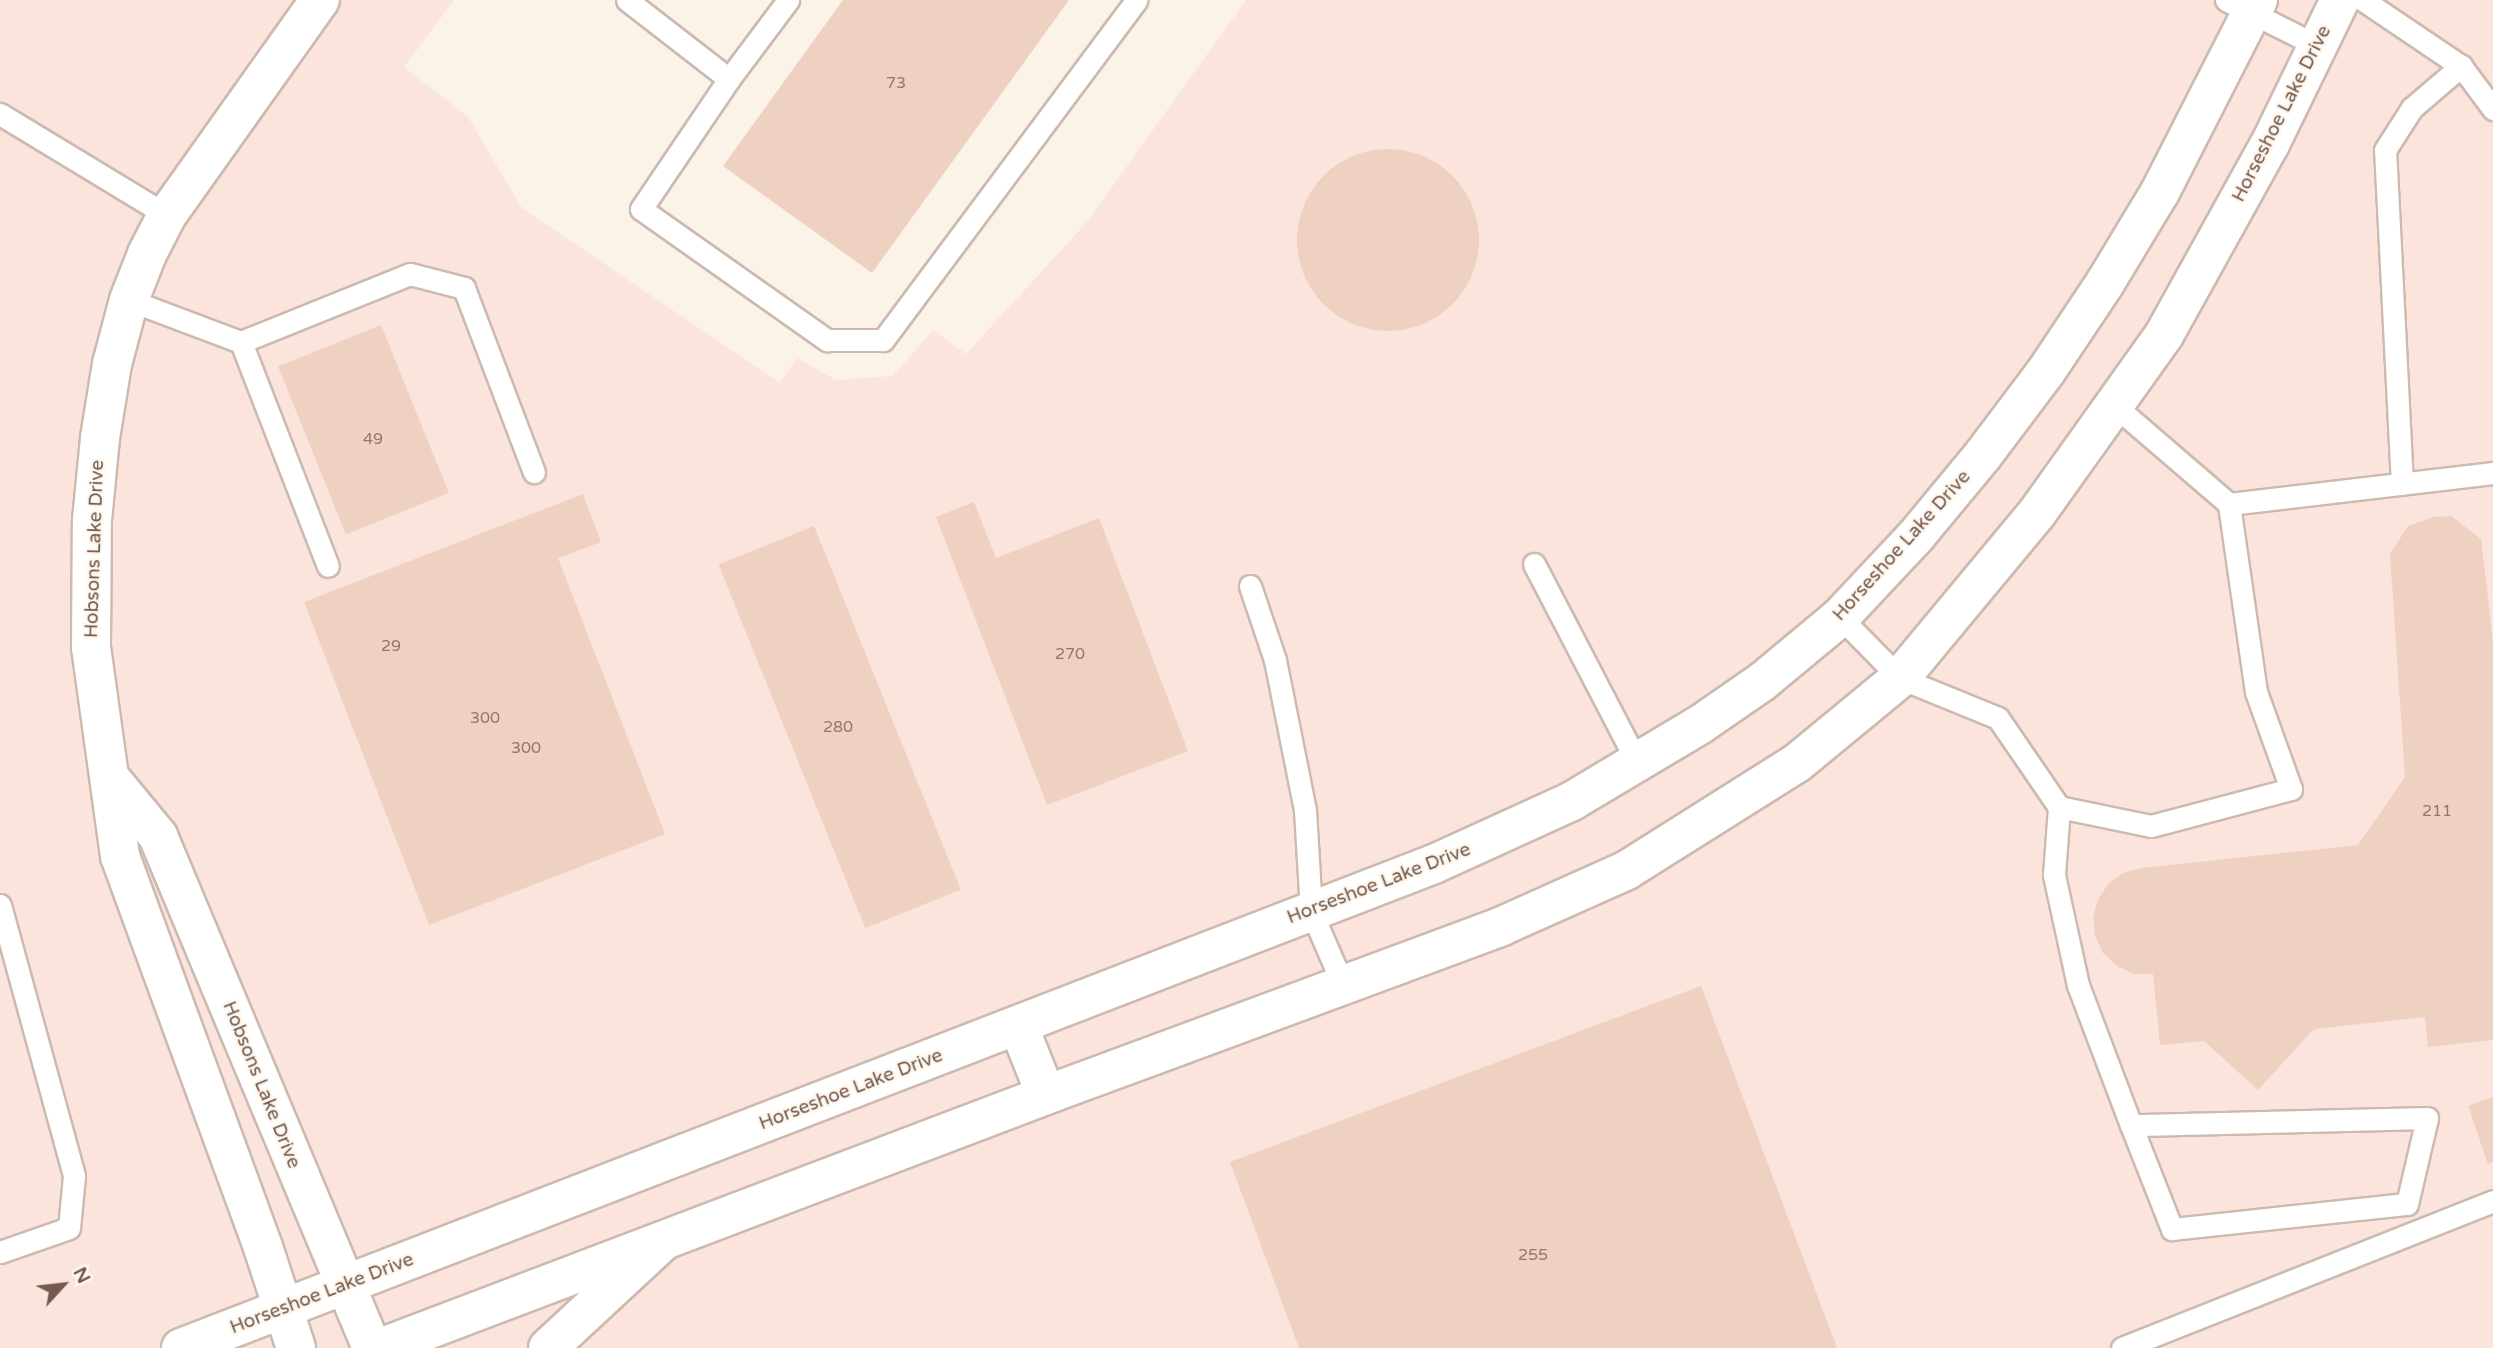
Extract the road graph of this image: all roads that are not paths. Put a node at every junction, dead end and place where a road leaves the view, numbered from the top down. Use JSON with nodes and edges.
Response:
{"nodes":[{"id":1,"x":320,"y":0,"type":"edge"},
{"id":2,"x":627,"y":0,"type":"edge"},
{"id":3,"x":788,"y":0,"type":"edge"},
{"id":4,"x":1136,"y":0,"type":"edge"},
{"id":5,"x":2340,"y":0,"type":"edge"},
{"id":6,"x":2362,"y":0,"type":"edge"},
{"id":7,"x":2245,"y":5,"type":"edge"},
{"id":8,"x":2316,"y":45,"type":"junction"},
{"id":9,"x":2461,"y":66,"type":"junction"},
{"id":10,"x":729,"y":79,"type":"junction"},
{"id":11,"x":2493,"y":109,"type":"edge"},
{"id":12,"x":0,"y":114,"type":"edge"},
{"id":13,"x":167,"y":215,"type":"junction"},
{"id":14,"x":129,"y":300,"type":"junction"},
{"id":15,"x":241,"y":342,"type":"junction"},
{"id":16,"x":2113,"y":405,"type":"junction"},
{"id":17,"x":534,"y":472,"type":"dead end"},
{"id":18,"x":2493,"y":472,"type":"edge"},
{"id":19,"x":2402,"y":484,"type":"junction"},
{"id":20,"x":2229,"y":504,"type":"junction"},
{"id":21,"x":1534,"y":564,"type":"dead end"},
{"id":22,"x":328,"y":566,"type":"dead end"},
{"id":23,"x":1250,"y":586,"type":"dead end"},
{"id":24,"x":1840,"y":617,"type":"junction"},
{"id":25,"x":1900,"y":678,"type":"junction"},
{"id":26,"x":1637,"y":764,"type":"junction"},
{"id":27,"x":111,"y":779,"type":"junction"},
{"id":28,"x":2059,"y":807,"type":"junction"},
{"id":29,"x":0,"y":905,"type":"edge"},
{"id":30,"x":1311,"y":911,"type":"junction"},
{"id":31,"x":1343,"y":985,"type":"junction"},
{"id":32,"x":1018,"y":1025,"type":"junction"},
{"id":33,"x":1046,"y":1095,"type":"junction"},
{"id":34,"x":2131,"y":1125,"type":"junction"},
{"id":35,"x":2493,"y":1201,"type":"edge"},
{"id":36,"x":663,"y":1241,"type":"junction"},
{"id":37,"x":0,"y":1252,"type":"edge"},
{"id":38,"x":345,"y":1285,"type":"junction"},
{"id":39,"x":284,"y":1307,"type":"junction"},
{"id":40,"x":181,"y":1348,"type":"edge"},
{"id":41,"x":296,"y":1348,"type":"edge"},
{"id":42,"x":372,"y":1348,"type":"edge"},
{"id":43,"x":380,"y":1348,"type":"edge"},
{"id":44,"x":548,"y":1348,"type":"edge"},
{"id":45,"x":2122,"y":1348,"type":"edge"}],
"edges":[{"from":1,"to":13,"type":"street","name":"Hobsons Lake Drive"},
{"from":2,"to":10,"type":"lane"},
{"from":3,"to":10,"type":"lane"},
{"from":4,"to":10,"type":"lane"},
{"from":5,"to":8,"type":"street","name":"Horseshoe Lake Drive"},
{"from":6,"to":9,"type":"lane"},
{"from":7,"to":8,"type":"lane"},
{"from":7,"to":24,"type":"street","name":"Horseshoe Lake Drive"},
{"from":8,"to":16,"type":"street","name":"Horseshoe Lake Drive"},
{"from":9,"to":11,"type":"lane"},
{"from":9,"to":19,"type":"lane"},
{"from":12,"to":13,"type":"lane"},
{"from":13,"to":14,"type":"street","name":"Hobsons Lake Drive"},
{"from":14,"to":15,"type":"lane"},
{"from":14,"to":27,"type":"street","name":"Hobsons Lake Drive"},
{"from":15,"to":17,"type":"lane"},
{"from":15,"to":22,"type":"lane"},
{"from":16,"to":20,"type":"lane"},
{"from":16,"to":25,"type":"street","name":"Horseshoe Lake Drive"},
{"from":18,"to":19,"type":"lane"},
{"from":19,"to":20,"type":"lane"},
{"from":20,"to":28,"type":"lane"},
{"from":21,"to":26,"type":"lane"},
{"from":23,"to":30,"type":"lane"},
{"from":24,"to":25,"type":"lane"},
{"from":24,"to":26,"type":"street","name":"Horseshoe Lake Drive"},
{"from":25,"to":28,"type":"lane"},
{"from":25,"to":31,"type":"street","name":"Horseshoe Lake Drive"},
{"from":26,"to":30,"type":"street","name":"Horseshoe Lake Drive"},
{"from":27,"to":38,"type":"street","name":"Hobsons Lake Drive"},
{"from":27,"to":39,"type":"street","name":"Hobsons Lake Drive"},
{"from":28,"to":34,"type":"lane"},
{"from":29,"to":37,"type":"lane"},
{"from":30,"to":31,"type":"lane"},
{"from":30,"to":32,"type":"street","name":"Horseshoe Lake Drive"},
{"from":31,"to":33,"type":"street","name":"Horseshoe Lake Drive"},
{"from":32,"to":33,"type":"street"},
{"from":32,"to":38,"type":"street","name":"Horseshoe Lake Drive"},
{"from":33,"to":36,"type":"street","name":"Horseshoe Lake Drive"},
{"from":34,"to":34,"type":"lane"},
{"from":35,"to":45,"type":"lane"},
{"from":36,"to":43,"type":"street","name":"Horseshoe Lake Drive"},
{"from":36,"to":44,"type":"street"},
{"from":38,"to":39,"type":"street","name":"Horseshoe Lake Drive"},
{"from":38,"to":42,"type":"street","name":"Hobsons Lake Drive"},
{"from":39,"to":40,"type":"street","name":"Horseshoe Lake Drive"},
{"from":39,"to":41,"type":"street","name":"Hobsons Lake Drive"}]}
